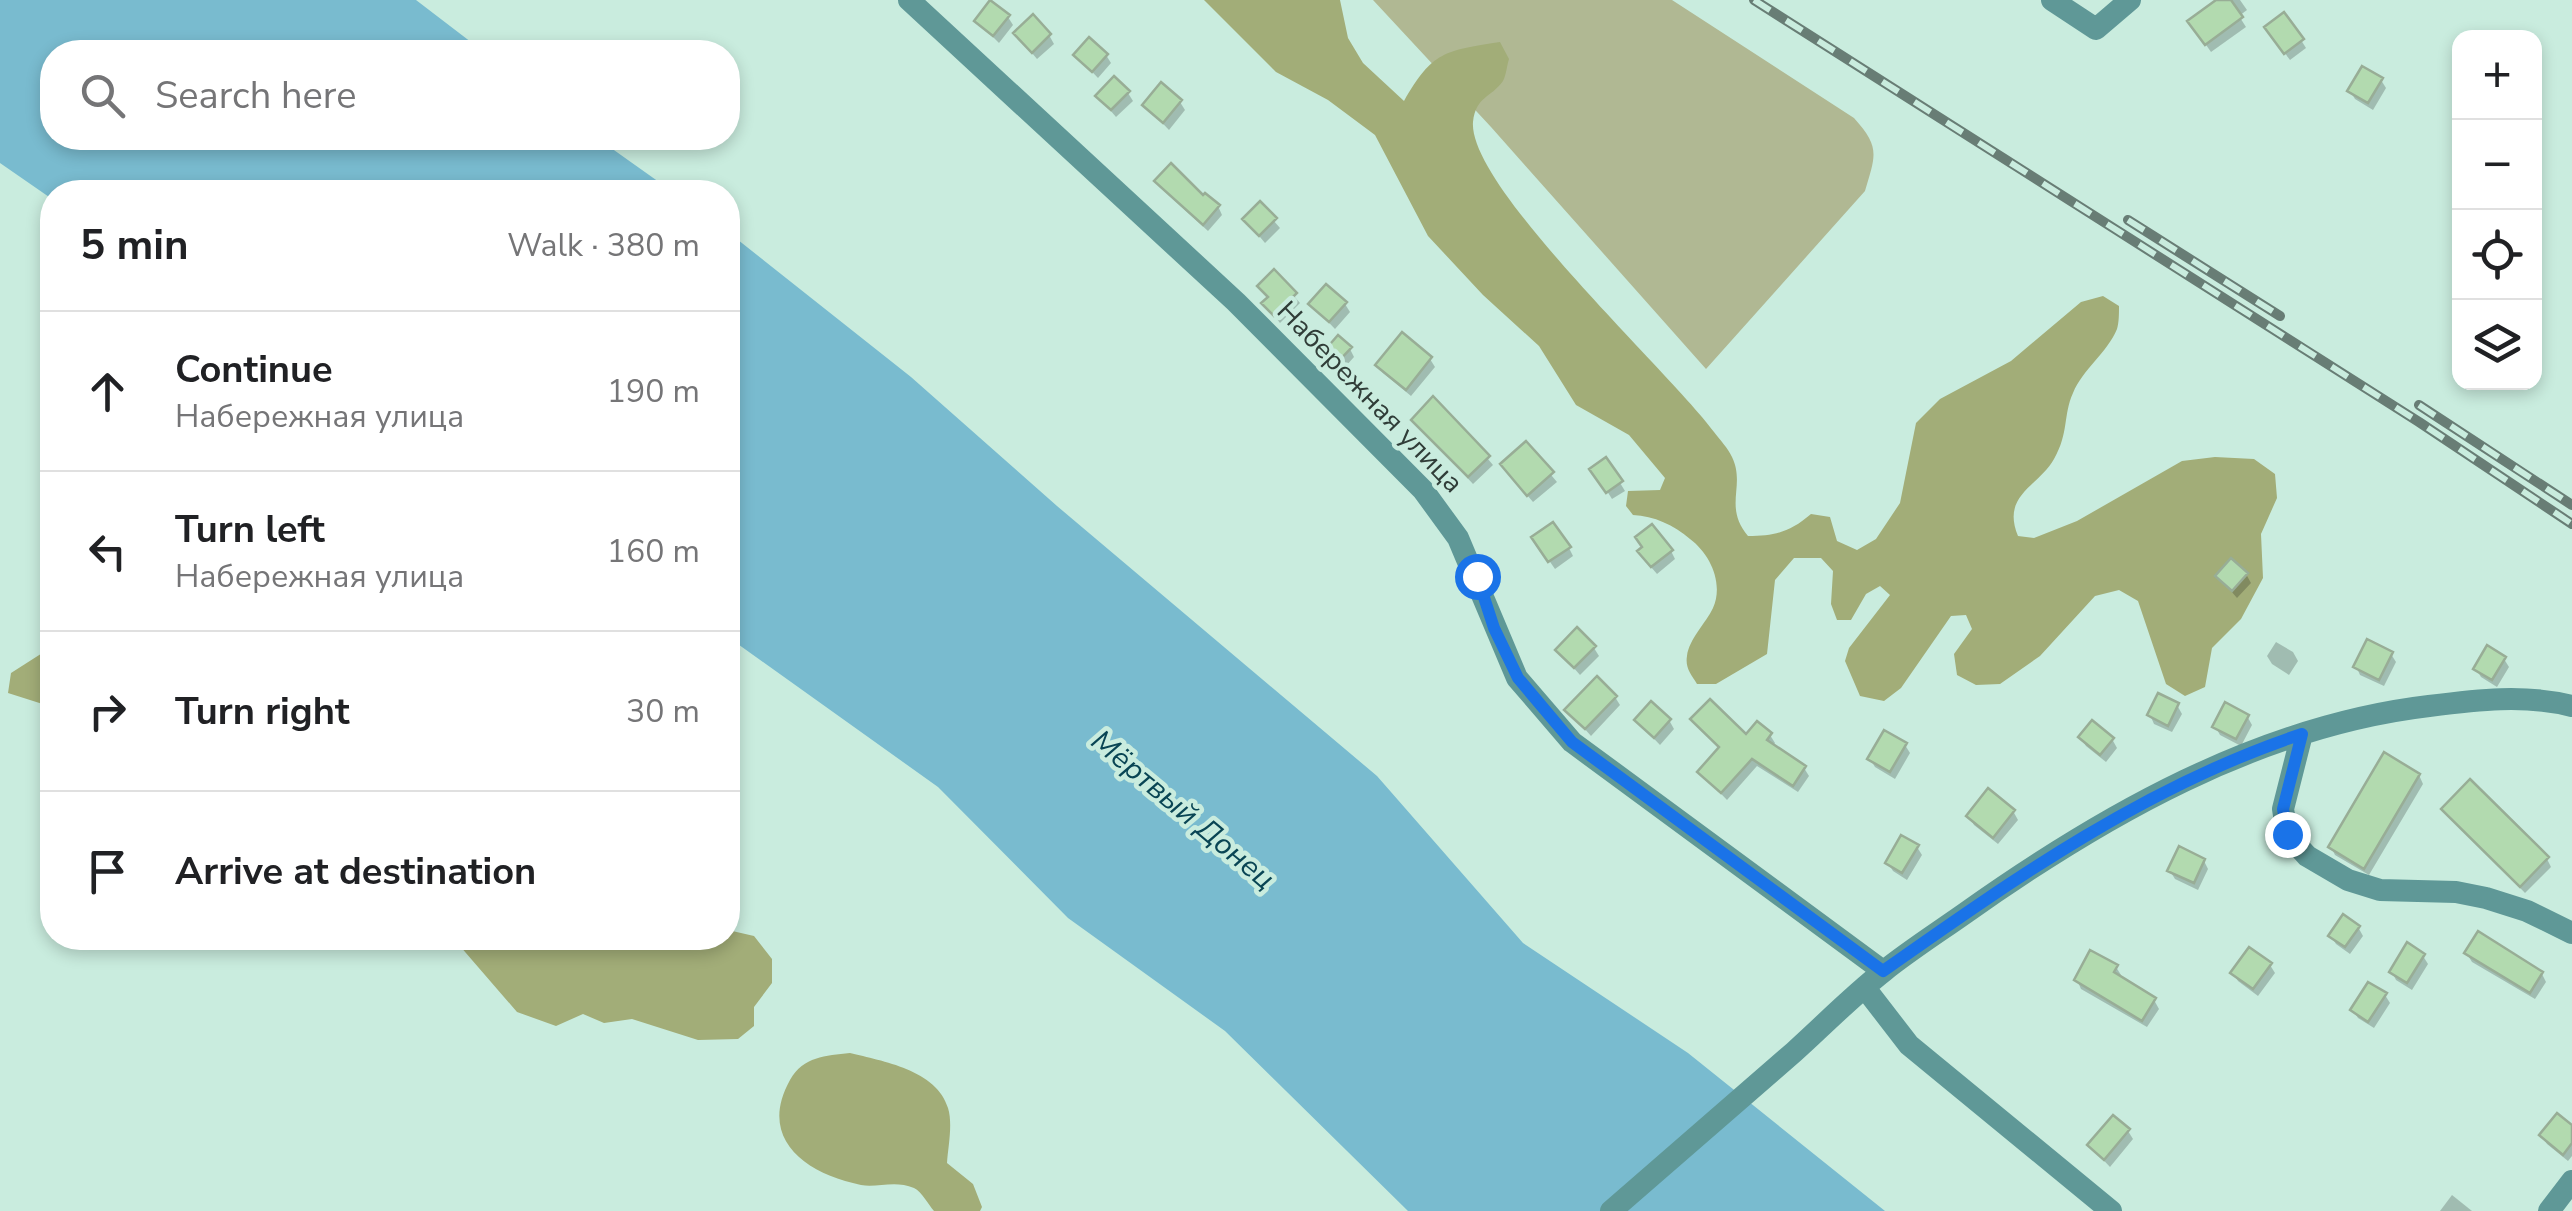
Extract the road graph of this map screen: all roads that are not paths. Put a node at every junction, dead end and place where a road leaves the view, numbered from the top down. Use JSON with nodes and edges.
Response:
{"nodes":[{"id":1,"x":909,"y":0,"type":"edge"},
{"id":2,"x":2052,"y":0,"type":"edge"},
{"id":3,"x":2130,"y":0,"type":"edge"},
{"id":4,"x":2562,"y":703,"type":"edge"},
{"id":5,"x":2302,"y":734,"type":"junction"},
{"id":6,"x":2572,"y":933,"type":"edge"},
{"id":7,"x":1883,"y":971,"type":"junction"},
{"id":8,"x":1865,"y":988,"type":"junction"},
{"id":9,"x":2572,"y":1181,"type":"edge"},
{"id":10,"x":1611,"y":1211,"type":"edge"},
{"id":11,"x":2111,"y":1211,"type":"edge"},
{"id":12,"x":2550,"y":1211,"type":"edge"}],
"edges":[{"from":1,"to":7,"type":"street","name":"Набережная улица"},
{"from":2,"to":3,"type":"street"},
{"from":4,"to":5,"type":"street"},
{"from":5,"to":6,"type":"street"},
{"from":5,"to":7,"type":"street"},
{"from":7,"to":8,"type":"street"},
{"from":8,"to":10,"type":"street"},
{"from":8,"to":11,"type":"street"},
{"from":9,"to":12,"type":"street"}]}
